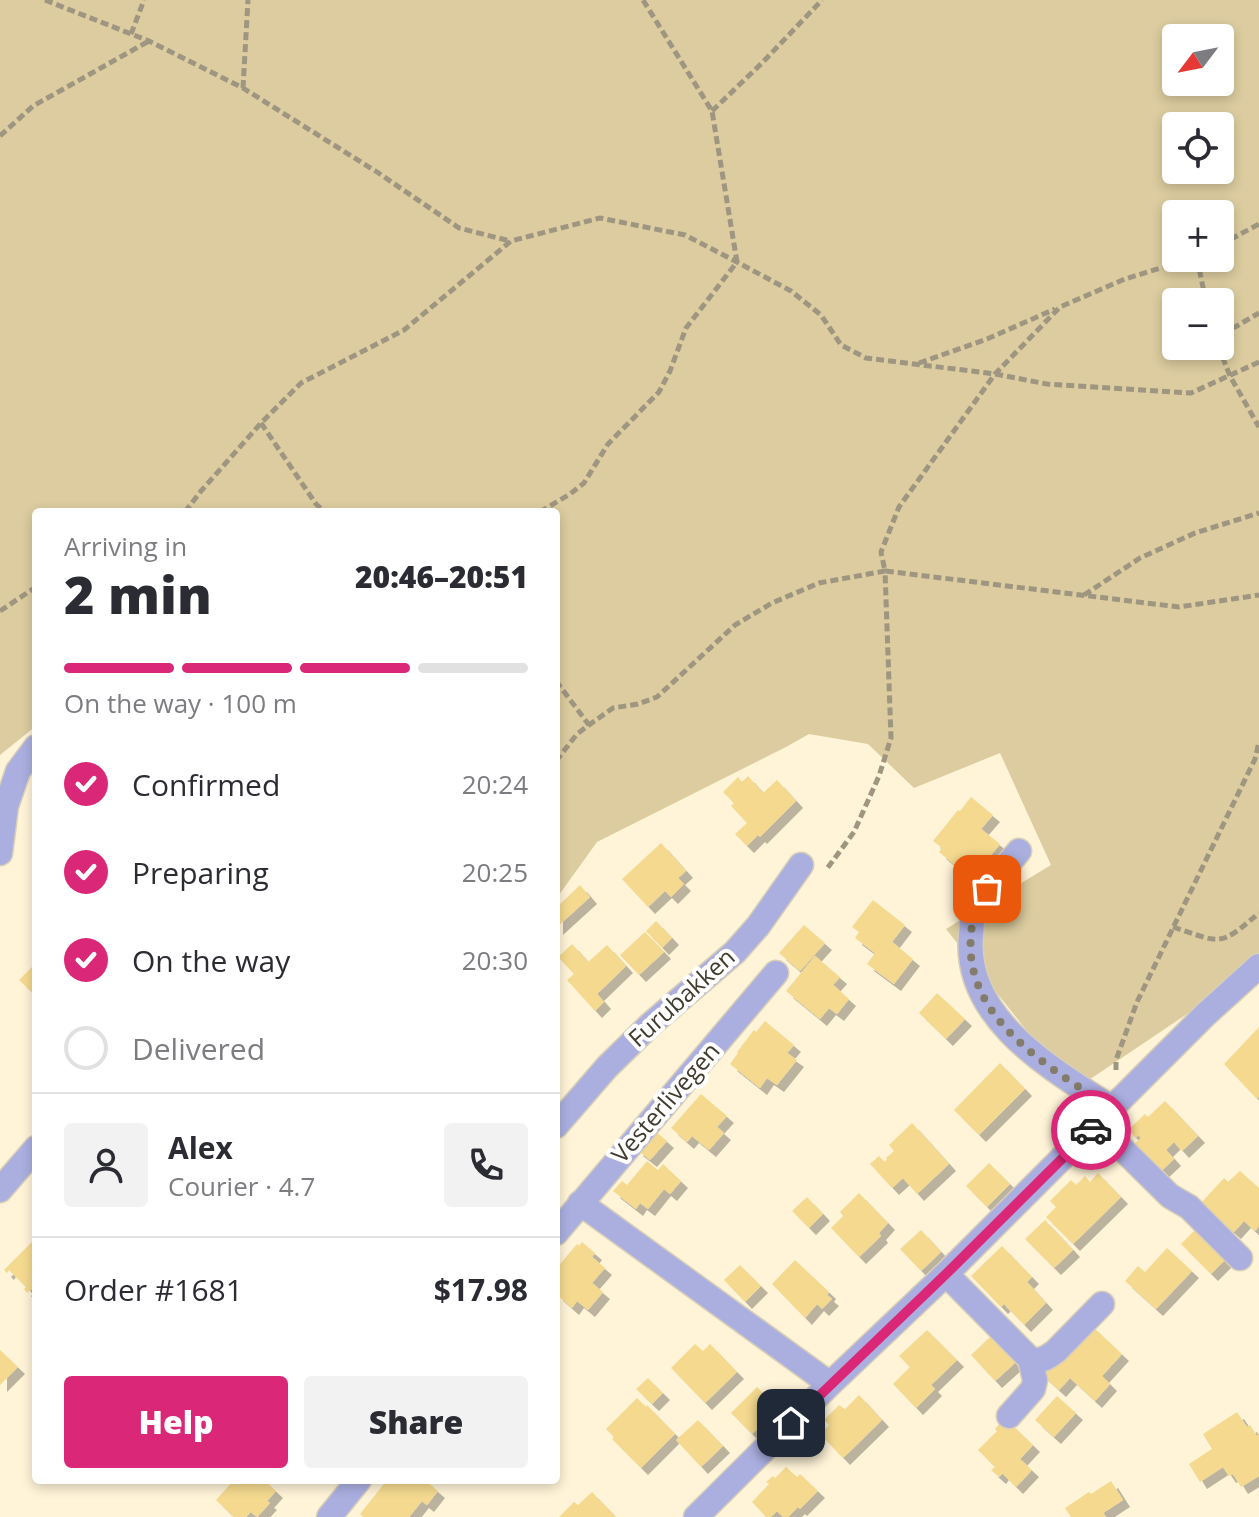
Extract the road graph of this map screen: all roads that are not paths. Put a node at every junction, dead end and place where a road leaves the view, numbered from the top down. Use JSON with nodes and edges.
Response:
{"nodes":[{"id":1,"x":32,"y":752,"type":"edge"},
{"id":2,"x":1019,"y":851,"type":"dead end"},
{"id":3,"x":0,"y":853,"type":"edge"},
{"id":4,"x":812,"y":870,"type":"road end"},
{"id":5,"x":1259,"y":966,"type":"edge"},
{"id":6,"x":776,"y":973,"type":"dead end"},
{"id":7,"x":1104,"y":1116,"type":"junction"},
{"id":8,"x":560,"y":1121,"type":"edge"},
{"id":9,"x":32,"y":1153,"type":"edge"},
{"id":10,"x":0,"y":1190,"type":"edge"},
{"id":11,"x":580,"y":1203,"type":"junction"},
{"id":12,"x":560,"y":1228,"type":"edge"},
{"id":13,"x":1240,"y":1258,"type":"dead end"},
{"id":14,"x":946,"y":1274,"type":"junction"},
{"id":15,"x":1102,"y":1304,"type":"dead end"},
{"id":16,"x":1030,"y":1359,"type":"junction"},
{"id":17,"x":830,"y":1384,"type":"junction"},
{"id":18,"x":1009,"y":1416,"type":"dead end"},
{"id":19,"x":356,"y":1484,"type":"edge"},
{"id":20,"x":329,"y":1517,"type":"edge"},
{"id":21,"x":696,"y":1517,"type":"edge"}],
"edges":[{"from":1,"to":3,"type":"street"},
{"from":2,"to":7,"type":"street"},
{"from":4,"to":8,"type":"street","name":"Furubakken"},
{"from":5,"to":7,"type":"street"},
{"from":6,"to":11,"type":"street","name":"Vesterlivegen"},
{"from":7,"to":13,"type":"street"},
{"from":7,"to":14,"type":"street"},
{"from":9,"to":10,"type":"street"},
{"from":11,"to":12,"type":"street","name":"Vesterlivegen"},
{"from":11,"to":17,"type":"street"},
{"from":14,"to":16,"type":"street"},
{"from":14,"to":17,"type":"street"},
{"from":15,"to":16,"type":"street"},
{"from":16,"to":18,"type":"street"},
{"from":17,"to":21,"type":"street"},
{"from":19,"to":20,"type":"street"}]}
